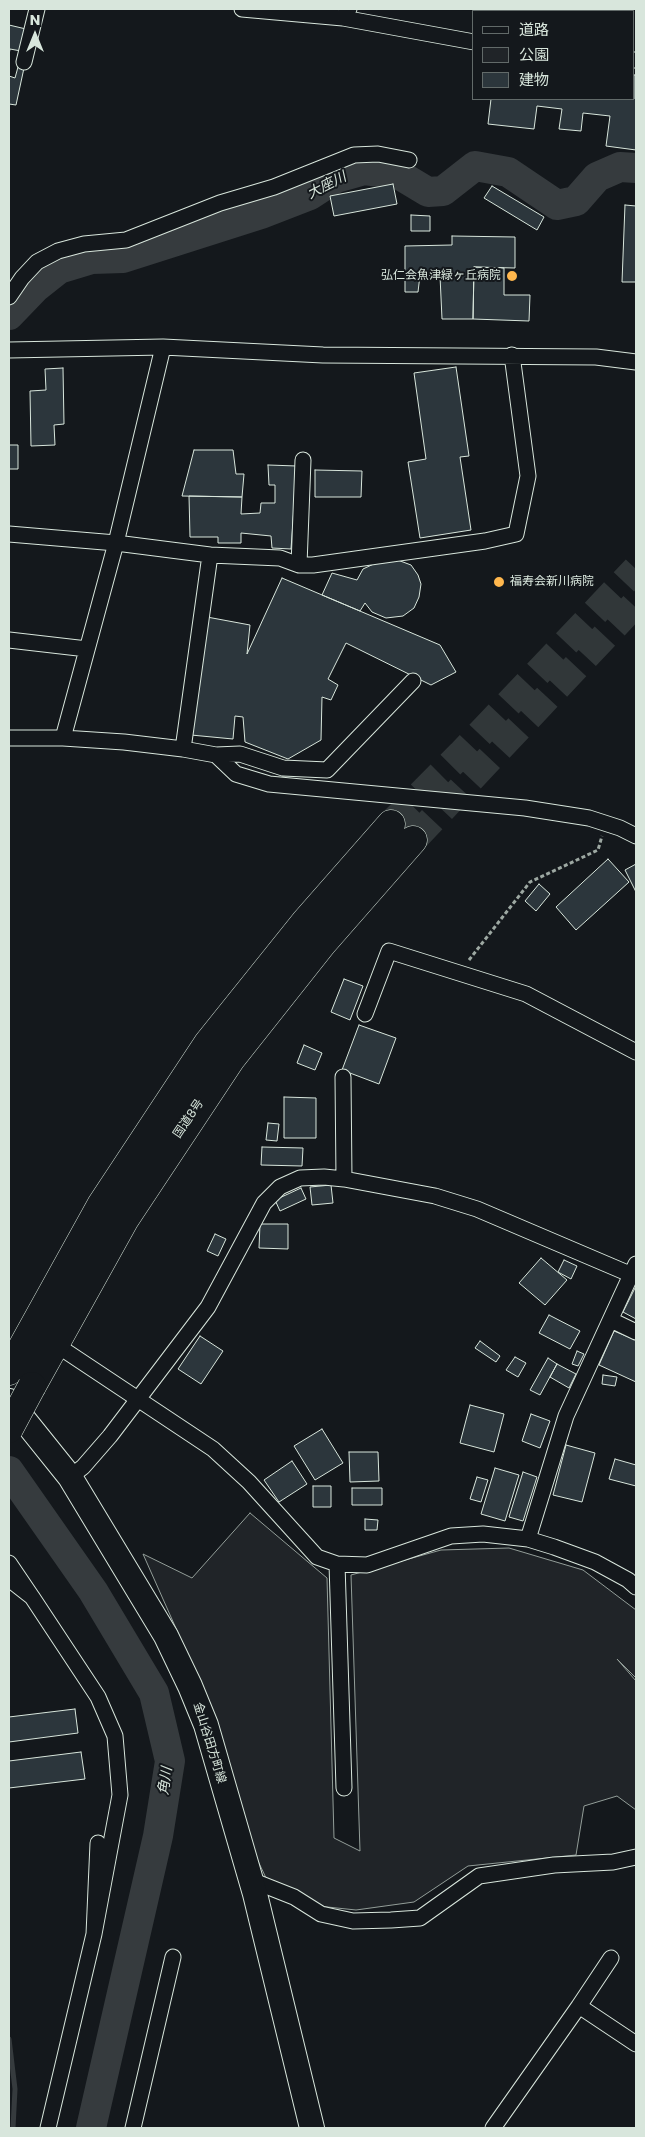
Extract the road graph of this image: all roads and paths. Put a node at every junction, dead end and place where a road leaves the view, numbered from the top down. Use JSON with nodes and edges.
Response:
{"nodes":[{"id":1,"x":37,"y":9,"type":"edge"},
{"id":2,"x":242,"y":9,"type":"edge"},
{"id":3,"x":346,"y":13,"type":"edge"},
{"id":4,"x":472,"y":42,"type":"edge"},
{"id":5,"x":24,"y":62,"type":"dead end"},
{"id":6,"x":409,"y":160,"type":"dead end"},
{"id":7,"x":9,"y":297,"type":"edge"},
{"id":8,"x":163,"y":348,"type":"junction"},
{"id":9,"x":9,"y":350,"type":"edge"},
{"id":10,"x":512,"y":355,"type":"junction"},
{"id":11,"x":636,"y":362,"type":"edge"},
{"id":12,"x":303,"y":460,"type":"dead end"},
{"id":13,"x":9,"y":534,"type":"edge"},
{"id":14,"x":116,"y":543,"type":"junction"},
{"id":15,"x":210,"y":555,"type":"junction"},
{"id":16,"x":299,"y":565,"type":"junction"},
{"id":17,"x":9,"y":640,"type":"edge"},
{"id":18,"x":87,"y":649,"type":"junction"},
{"id":19,"x":413,"y":681,"type":"dead end"},
{"id":20,"x":9,"y":738,"type":"edge"},
{"id":21,"x":63,"y":738,"type":"junction"},
{"id":22,"x":183,"y":750,"type":"junction"},
{"id":23,"x":216,"y":755,"type":"junction"},
{"id":24,"x":606,"y":823,"type":"junction"},
{"id":25,"x":392,"y":824,"type":"tunnel mouth"},
{"id":26,"x":636,"y":836,"type":"edge"},
{"id":27,"x":413,"y":840,"type":"tunnel mouth"},
{"id":28,"x":460,"y":973,"type":"junction"},
{"id":29,"x":365,"y":1014,"type":"dead end"},
{"id":30,"x":636,"y":1052,"type":"edge"},
{"id":31,"x":342,"y":1077,"type":"dead end"},
{"id":32,"x":344,"y":1179,"type":"junction"},
{"id":33,"x":634,"y":1270,"type":"edge"},
{"id":34,"x":611,"y":1320,"type":"junction"},
{"id":35,"x":636,"y":1332,"type":"edge"},
{"id":36,"x":56,"y":1344,"type":"junction"},
{"id":37,"x":9,"y":1371,"type":"edge"},
{"id":38,"x":137,"y":1400,"type":"junction"},
{"id":39,"x":9,"y":1401,"type":"edge"},
{"id":40,"x":9,"y":1429,"type":"edge"},
{"id":41,"x":70,"y":1477,"type":"junction"},
{"id":42,"x":528,"y":1539,"type":"junction"},
{"id":43,"x":9,"y":1563,"type":"edge"},
{"id":44,"x":338,"y":1564,"type":"junction"},
{"id":45,"x":9,"y":1579,"type":"edge"},
{"id":46,"x":636,"y":1588,"type":"edge"},
{"id":47,"x":32,"y":1597,"type":"junction"},
{"id":48,"x":344,"y":1788,"type":"dead end"},
{"id":49,"x":98,"y":1843,"type":"dead end"},
{"id":50,"x":636,"y":1857,"type":"edge"},
{"id":51,"x":250,"y":1880,"type":"junction"},
{"id":52,"x":94,"y":1934,"type":"junction"},
{"id":53,"x":173,"y":1957,"type":"dead end"},
{"id":54,"x":611,"y":1958,"type":"dead end"},
{"id":55,"x":579,"y":2006,"type":"junction"},
{"id":56,"x":636,"y":2044,"type":"edge"},
{"id":57,"x":48,"y":2128,"type":"edge"},
{"id":58,"x":133,"y":2128,"type":"edge"},
{"id":59,"x":312,"y":2128,"type":"edge"},
{"id":60,"x":493,"y":2128,"type":"edge"}],
"edges":[{"from":1,"to":5,"type":"street"},
{"from":2,"to":3,"type":"street"},
{"from":3,"to":4,"type":"street"},
{"from":6,"to":7,"type":"street"},
{"from":8,"to":9,"type":"street"},
{"from":8,"to":10,"type":"street"},
{"from":8,"to":14,"type":"street"},
{"from":10,"to":11,"type":"street"},
{"from":10,"to":16,"type":"street"},
{"from":12,"to":16,"type":"street"},
{"from":13,"to":14,"type":"street"},
{"from":14,"to":15,"type":"street"},
{"from":14,"to":18,"type":"street"},
{"from":15,"to":16,"type":"street"},
{"from":15,"to":22,"type":"street"},
{"from":17,"to":18,"type":"street"},
{"from":18,"to":21,"type":"street"},
{"from":19,"to":23,"type":"street"},
{"from":20,"to":21,"type":"street"},
{"from":21,"to":22,"type":"street"},
{"from":22,"to":23,"type":"street"},
{"from":23,"to":24,"type":"street"},
{"from":24,"to":26,"type":"street"},
{"from":24,"to":28,"type":"path"},
{"from":25,"to":37,"type":"highway"},
{"from":27,"to":36,"type":"highway","name":"国道8号"},
{"from":28,"to":29,"type":"street"},
{"from":28,"to":30,"type":"street"},
{"from":31,"to":32,"type":"street"},
{"from":32,"to":33,"type":"street"},
{"from":32,"to":38,"type":"street"},
{"from":33,"to":34,"type":"street"},
{"from":34,"to":35,"type":"street"},
{"from":34,"to":42,"type":"street"},
{"from":36,"to":38,"type":"street"},
{"from":36,"to":40,"type":"highway","name":"国道8号","bridge":true},
{"from":38,"to":41,"type":"street"},
{"from":38,"to":44,"type":"street"},
{"from":39,"to":41,"type":"main road","name":"金山谷田方町線"},
{"from":41,"to":51,"type":"main road","name":"金山谷田方町線"},
{"from":42,"to":44,"type":"street"},
{"from":42,"to":46,"type":"street"},
{"from":43,"to":47,"type":"street"},
{"from":44,"to":48,"type":"street"},
{"from":45,"to":47,"type":"street"},
{"from":47,"to":52,"type":"street"},
{"from":49,"to":52,"type":"street"},
{"from":50,"to":51,"type":"street"},
{"from":51,"to":59,"type":"main road","name":"金山谷田方町線"},
{"from":52,"to":57,"type":"street"},
{"from":53,"to":58,"type":"street"},
{"from":54,"to":55,"type":"street"},
{"from":55,"to":56,"type":"street"},
{"from":55,"to":60,"type":"street"}]}
